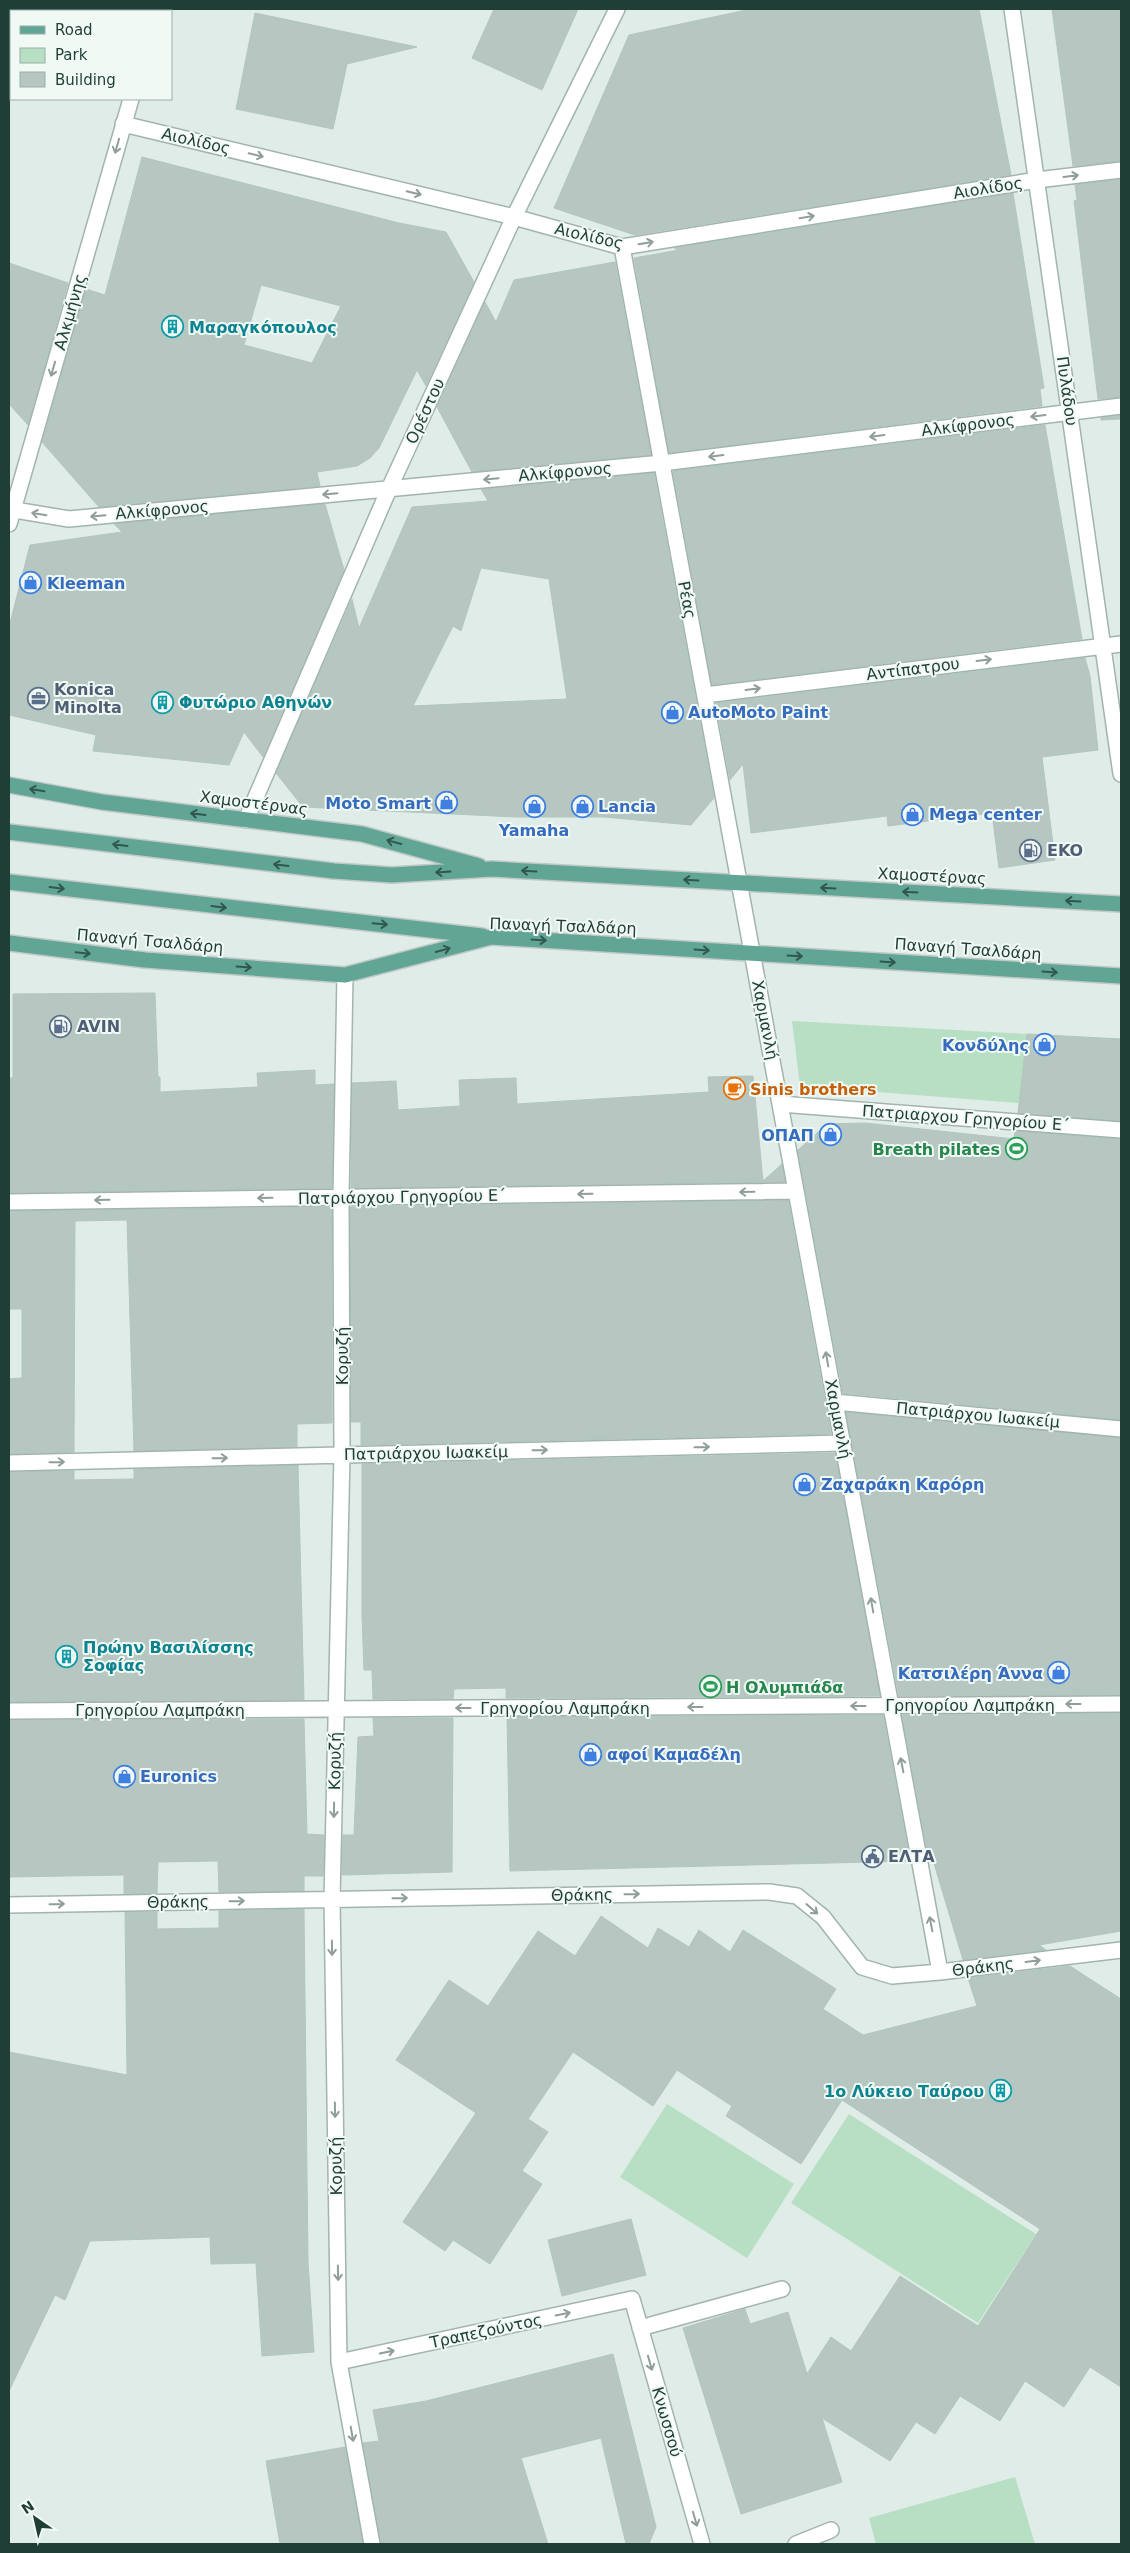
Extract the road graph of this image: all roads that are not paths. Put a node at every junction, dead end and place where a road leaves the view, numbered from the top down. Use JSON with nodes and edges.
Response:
{"nodes":[{"id":1,"x":617,"y":9,"type":"edge"},
{"id":2,"x":1012,"y":9,"type":"edge"},
{"id":3,"x":131,"y":100,"type":"edge"},
{"id":4,"x":123,"y":124,"type":"junction"},
{"id":5,"x":1121,"y":170,"type":"edge"},
{"id":6,"x":1037,"y":180,"type":"junction"},
{"id":7,"x":514,"y":217,"type":"junction"},
{"id":8,"x":622,"y":247,"type":"junction"},
{"id":9,"x":1121,"y":406,"type":"edge"},
{"id":10,"x":1070,"y":412,"type":"junction"},
{"id":11,"x":662,"y":463,"type":"junction"},
{"id":12,"x":389,"y":489,"type":"junction"},
{"id":13,"x":10,"y":514,"type":"edge"},
{"id":14,"x":1121,"y":644,"type":"edge"},
{"id":15,"x":1103,"y":646,"type":"junction"},
{"id":16,"x":705,"y":695,"type":"junction"},
{"id":17,"x":1121,"y":774,"type":"edge"},
{"id":18,"x":9,"y":785,"type":"edge"},
{"id":19,"x":246,"y":820,"type":"junction"},
{"id":20,"x":9,"y":832,"type":"edge"},
{"id":21,"x":492,"y":869,"type":"junction"},
{"id":22,"x":9,"y":882,"type":"edge"},
{"id":23,"x":740,"y":883,"type":"junction"},
{"id":24,"x":1121,"y":904,"type":"edge"},
{"id":25,"x":491,"y":937,"type":"junction"},
{"id":26,"x":9,"y":944,"type":"edge"},
{"id":27,"x":752,"y":954,"type":"junction"},
{"id":28,"x":345,"y":975,"type":"junction"},
{"id":29,"x":1121,"y":976,"type":"edge"},
{"id":30,"x":780,"y":1104,"type":"junction"},
{"id":31,"x":1121,"y":1130,"type":"edge"},
{"id":32,"x":796,"y":1191,"type":"junction"},
{"id":33,"x":341,"y":1197,"type":"junction"},
{"id":34,"x":9,"y":1202,"type":"edge"},
{"id":35,"x":835,"y":1402,"type":"junction"},
{"id":36,"x":1121,"y":1429,"type":"edge"},
{"id":37,"x":842,"y":1443,"type":"junction"},
{"id":38,"x":342,"y":1455,"type":"junction"},
{"id":39,"x":9,"y":1463,"type":"edge"},
{"id":40,"x":1121,"y":1704,"type":"edge"},
{"id":41,"x":891,"y":1706,"type":"junction"},
{"id":42,"x":336,"y":1709,"type":"junction"},
{"id":43,"x":9,"y":1711,"type":"edge"},
{"id":44,"x":332,"y":1899,"type":"junction"},
{"id":45,"x":9,"y":1905,"type":"edge"},
{"id":46,"x":1121,"y":1950,"type":"edge"},
{"id":47,"x":940,"y":1972,"type":"junction"},
{"id":48,"x":782,"y":2289,"type":"dead end"},
{"id":49,"x":632,"y":2299,"type":"joint"},
{"id":50,"x":640,"y":2328,"type":"junction"},
{"id":51,"x":339,"y":2362,"type":"junction"},
{"id":52,"x":831,"y":2530,"type":"dead end"},
{"id":53,"x":372,"y":2544,"type":"edge"},
{"id":54,"x":702,"y":2544,"type":"edge"},
{"id":55,"x":796,"y":2544,"type":"edge"}],
"edges":[{"from":1,"to":7,"type":"street","name":"Ορέστου"},
{"from":2,"to":6,"type":"street","name":"Πυλάδου"},
{"from":3,"to":4,"type":"street","name":"Αλκμήνης"},
{"from":4,"to":7,"type":"street","name":"Αιολίδος","one_way":true},
{"from":4,"to":13,"type":"street","name":"Αλκμήνης","one_way":true},
{"from":6,"to":5,"type":"street","name":"Αιολίδος","one_way":true},
{"from":8,"to":6,"type":"street","name":"Αιολίδος","one_way":true},
{"from":6,"to":10,"type":"street","name":"Πυλάδου"},
{"from":7,"to":8,"type":"street","name":"Αιολίδος"},
{"from":7,"to":12,"type":"street","name":"Ορέστου"},
{"from":8,"to":11,"type":"street","name":"Ρέας"},
{"from":9,"to":10,"type":"street","name":"Αλκίφρονος"},
{"from":10,"to":11,"type":"street","name":"Αλκίφρονος","one_way":true},
{"from":10,"to":15,"type":"street","name":"Πυλάδου"},
{"from":11,"to":12,"type":"street","name":"Αλκίφρονος","one_way":true},
{"from":11,"to":16,"type":"street","name":"Ρέας"},
{"from":12,"to":13,"type":"street","name":"Αλκίφρονος","one_way":true},
{"from":12,"to":19,"type":"street","name":"Ορέστου"},
{"from":14,"to":15,"type":"street","name":"Αντίπατρου"},
{"from":16,"to":15,"type":"street","name":"Αντίπατρου","one_way":true},
{"from":15,"to":17,"type":"street","name":"Πυλάδου"},
{"from":16,"to":23,"type":"street","name":"Ρέας"},
{"from":19,"to":18,"type":"main road","name":"Χαμοστέρνας","one_way":true},
{"from":21,"to":19,"type":"main road","name":"Χαμοστέρνας","one_way":true},
{"from":21,"to":20,"type":"main road","one_way":true},
{"from":23,"to":21,"type":"main road","name":"Χαμοστέρνας","one_way":true},
{"from":22,"to":25,"type":"main road","one_way":true},
{"from":24,"to":23,"type":"main road","name":"Χαμοστέρνας","one_way":true},
{"from":23,"to":27,"type":"street","name":"Ρέας"},
{"from":25,"to":27,"type":"main road","name":"Παναγή Τσαλδάρη","one_way":true},
{"from":28,"to":25,"type":"main road","name":"Παναγή Τσαλδάρη","one_way":true},
{"from":26,"to":28,"type":"main road","name":"Παναγή Τσαλδάρη","one_way":true},
{"from":27,"to":29,"type":"main road","name":"Παναγή Τσαλδάρη","one_way":true},
{"from":27,"to":30,"type":"street","name":"Χαρμανλή"},
{"from":28,"to":33,"type":"street","name":"Κορυζή"},
{"from":30,"to":31,"type":"street","name":"Πατριαρχου Γρηγορίου Ε΄"},
{"from":30,"to":32,"type":"street","name":"Χαρμανλή"},
{"from":32,"to":33,"type":"street","name":"Πατριάρχου Γρηγορίου Ε΄","one_way":true},
{"from":35,"to":32,"type":"street","name":"Χαρμανλή","one_way":true},
{"from":33,"to":34,"type":"street","name":"Πατριάρχου Γρηγορίου Ε΄","one_way":true},
{"from":33,"to":38,"type":"street","name":"Κορυζή"},
{"from":35,"to":36,"type":"street","name":"Πατριάρχου Ιωακείμ"},
{"from":35,"to":37,"type":"street","name":"Χαρμανλή"},
{"from":38,"to":37,"type":"street","name":"Πατριάρχου Ιωακείμ","one_way":true},
{"from":41,"to":37,"type":"street","name":"Χαρμανλή","one_way":true},
{"from":39,"to":38,"type":"street","name":"Πατριάρχου Ιωακείμ","one_way":true},
{"from":38,"to":42,"type":"street","name":"Κορυζή"},
{"from":40,"to":41,"type":"street","name":"Γρηγορίου Λαμπράκη","one_way":true},
{"from":41,"to":42,"type":"street","name":"Γρηγορίου Λαμπράκη","one_way":true},
{"from":47,"to":41,"type":"street","name":"Χαρμανλή","one_way":true},
{"from":42,"to":43,"type":"street","name":"Γρηγορίου Λαμπράκη"},
{"from":42,"to":44,"type":"street","name":"Κορυζή","one_way":true},
{"from":45,"to":44,"type":"street","name":"Θράκης","one_way":true},
{"from":44,"to":47,"type":"street","name":"Θράκης","one_way":true},
{"from":44,"to":51,"type":"street","name":"Κορυζή","one_way":true},
{"from":47,"to":46,"type":"street","name":"Θράκης","one_way":true},
{"from":48,"to":50,"type":"street"},
{"from":49,"to":50,"type":"street","name":"Κνωσσού"},
{"from":51,"to":49,"type":"street","name":"Τραπεζούντος","one_way":true},
{"from":50,"to":54,"type":"street","name":"Κνωσσού","one_way":true},
{"from":51,"to":53,"type":"street","name":"Κορυζή","one_way":true},
{"from":52,"to":55,"type":"street"}]}
